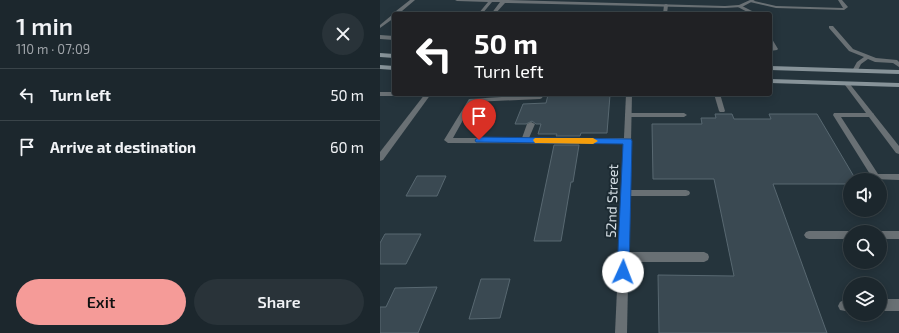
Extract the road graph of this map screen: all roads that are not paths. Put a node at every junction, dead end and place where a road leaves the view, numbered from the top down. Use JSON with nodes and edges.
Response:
{"nodes":[{"id":1,"x":413,"y":0,"type":"edge"},
{"id":2,"x":457,"y":0,"type":"edge"},
{"id":3,"x":782,"y":0,"type":"edge"},
{"id":4,"x":840,"y":0,"type":"edge"},
{"id":5,"x":491,"y":1,"type":"edge"},
{"id":6,"x":504,"y":1,"type":"junction"},
{"id":7,"x":752,"y":1,"type":"edge"},
{"id":8,"x":596,"y":2,"type":"edge"},
{"id":9,"x":650,"y":2,"type":"edge"},
{"id":10,"x":666,"y":5,"type":"junction"},
{"id":11,"x":740,"y":6,"type":"junction"},
{"id":12,"x":788,"y":7,"type":"junction"},
{"id":13,"x":398,"y":12,"type":"edge"},
{"id":14,"x":482,"y":12,"type":"edge"},
{"id":15,"x":495,"y":12,"type":"edge"},
{"id":16,"x":665,"y":12,"type":"edge"},
{"id":17,"x":750,"y":12,"type":"edge"},
{"id":18,"x":392,"y":17,"type":"edge"},
{"id":19,"x":380,"y":27,"type":"edge"},
{"id":20,"x":831,"y":27,"type":"dead end"},
{"id":21,"x":380,"y":37,"type":"edge"},
{"id":22,"x":392,"y":38,"type":"edge"},
{"id":23,"x":380,"y":55,"type":"edge"},
{"id":24,"x":392,"y":56,"type":"edge"},
{"id":25,"x":868,"y":57,"type":"junction"},
{"id":26,"x":899,"y":65,"type":"edge"},
{"id":27,"x":380,"y":67,"type":"edge"},
{"id":28,"x":392,"y":68,"type":"edge"},
{"id":29,"x":772,"y":68,"type":"edge"},
{"id":30,"x":855,"y":71,"type":"junction"},
{"id":31,"x":899,"y":72,"type":"edge"},
{"id":32,"x":772,"y":81,"type":"edge"},
{"id":33,"x":847,"y":84,"type":"junction"},
{"id":34,"x":899,"y":85,"type":"edge"},
{"id":35,"x":380,"y":94,"type":"edge"},
{"id":36,"x":392,"y":94,"type":"edge"},
{"id":37,"x":426,"y":96,"type":"edge"},
{"id":38,"x":629,"y":96,"type":"edge"},
{"id":39,"x":718,"y":96,"type":"edge"},
{"id":40,"x":540,"y":98,"type":"edge"},
{"id":41,"x":722,"y":111,"type":"dead end"},
{"id":42,"x":871,"y":114,"type":"junction"},
{"id":43,"x":628,"y":115,"type":"junction"},
{"id":44,"x":684,"y":115,"type":"dead end"},
{"id":45,"x":531,"y":124,"type":"dead end"},
{"id":46,"x":525,"y":140,"type":"junction"},
{"id":47,"x":628,"y":141,"type":"junction"},
{"id":48,"x":899,"y":151,"type":"edge"},
{"id":49,"x":380,"y":158,"type":"edge"},
{"id":50,"x":899,"y":177,"type":"edge"},
{"id":51,"x":626,"y":193,"type":"junction"},
{"id":52,"x":686,"y":193,"type":"dead end"},
{"id":53,"x":809,"y":235,"type":"dead end"},
{"id":54,"x":843,"y":235,"type":"edge"},
{"id":55,"x":887,"y":235,"type":"edge"},
{"id":56,"x":899,"y":235,"type":"edge"},
{"id":57,"x":624,"y":257,"type":"junction"},
{"id":58,"x":704,"y":257,"type":"dead end"},
{"id":59,"x":887,"y":305,"type":"edge"},
{"id":60,"x":899,"y":305,"type":"edge"},
{"id":61,"x":621,"y":333,"type":"edge"}],
"edges":[{"from":1,"to":13,"type":"street"},
{"from":2,"to":5,"type":"street"},
{"from":3,"to":12,"type":"street"},
{"from":4,"to":12,"type":"street"},
{"from":5,"to":6,"type":"street"},
{"from":5,"to":14,"type":"street"},
{"from":6,"to":8,"type":"street"},
{"from":6,"to":15,"type":"street"},
{"from":7,"to":11,"type":"street"},
{"from":7,"to":12,"type":"street"},
{"from":8,"to":9,"type":"street"},
{"from":9,"to":10,"type":"street"},
{"from":10,"to":11,"type":"street"},
{"from":10,"to":16,"type":"street"},
{"from":11,"to":17,"type":"street"},
{"from":18,"to":19,"type":"street"},
{"from":20,"to":25,"type":"street"},
{"from":21,"to":22,"type":"street"},
{"from":23,"to":24,"type":"main road"},
{"from":25,"to":26,"type":"street"},
{"from":25,"to":30,"type":"street"},
{"from":27,"to":28,"type":"main road"},
{"from":29,"to":30,"type":"main road"},
{"from":30,"to":31,"type":"main road"},
{"from":32,"to":33,"type":"main road"},
{"from":33,"to":34,"type":"main road"},
{"from":33,"to":42,"type":"street"},
{"from":35,"to":36,"type":"street"},
{"from":37,"to":49,"type":"street"},
{"from":38,"to":43,"type":"street","name":"52nd Street"},
{"from":39,"to":41,"type":"street"},
{"from":40,"to":46,"type":"street"},
{"from":42,"to":48,"type":"street"},
{"from":42,"to":50,"type":"street"},
{"from":43,"to":44,"type":"street"},
{"from":43,"to":47,"type":"street","name":"52nd Street"},
{"from":45,"to":46,"type":"street"},
{"from":46,"to":47,"type":"street"},
{"from":47,"to":51,"type":"street","name":"52nd Street"},
{"from":51,"to":52,"type":"street"},
{"from":51,"to":57,"type":"street","name":"52nd Street"},
{"from":53,"to":54,"type":"street"},
{"from":55,"to":56,"type":"street"},
{"from":57,"to":58,"type":"street"},
{"from":57,"to":61,"type":"street","name":"52nd Street"},
{"from":59,"to":60,"type":"street"}]}
